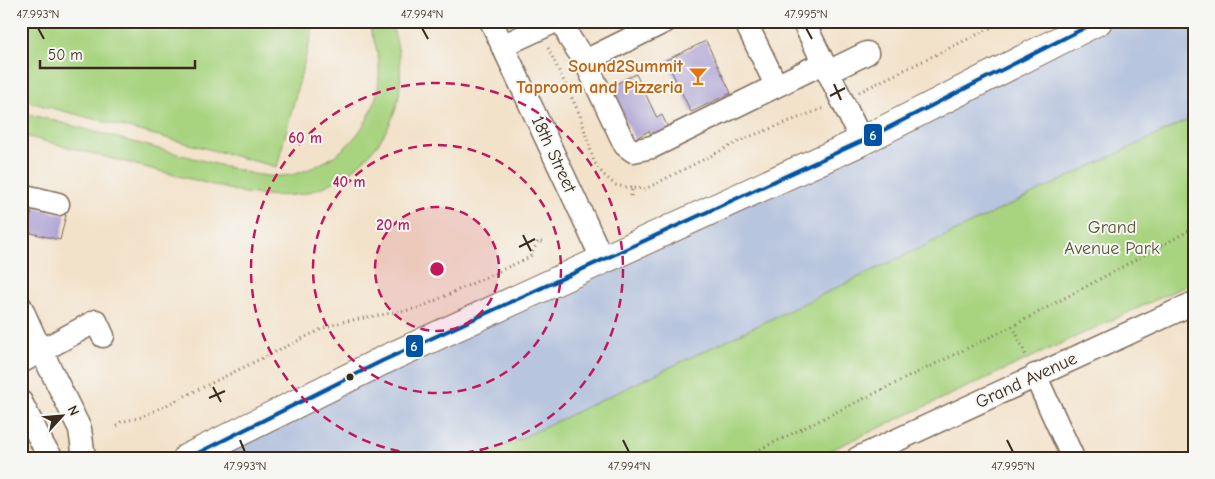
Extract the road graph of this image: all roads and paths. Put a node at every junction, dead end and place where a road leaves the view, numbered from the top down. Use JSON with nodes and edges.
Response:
{"nodes":[{"id":1,"x":490,"y":21,"type":"edge"},
{"id":2,"x":563,"y":21,"type":"edge"},
{"id":3,"x":666,"y":21,"type":"edge"},
{"id":4,"x":745,"y":21,"type":"edge"},
{"id":5,"x":803,"y":21,"type":"edge"},
{"id":6,"x":1005,"y":21,"type":"edge"},
{"id":7,"x":1098,"y":21,"type":"edge"},
{"id":8,"x":548,"y":25,"type":"edge"},
{"id":9,"x":502,"y":46,"type":"junction"},
{"id":10,"x":867,"y":53,"type":"dead end"},
{"id":11,"x":585,"y":61,"type":"junction"},
{"id":12,"x":826,"y":67,"type":"junction"},
{"id":13,"x":776,"y":85,"type":"junction"},
{"id":14,"x":842,"y":100,"type":"junction"},
{"id":15,"x":862,"y":141,"type":"junction"},
{"id":16,"x":632,"y":188,"type":"junction"},
{"id":17,"x":21,"y":196,"type":"edge"},
{"id":18,"x":631,"y":196,"type":"dead end"},
{"id":19,"x":58,"y":204,"type":"dead end"},
{"id":20,"x":1194,"y":228,"type":"edge"},
{"id":21,"x":544,"y":243,"type":"dead end"},
{"id":22,"x":602,"y":261,"type":"junction"},
{"id":23,"x":1194,"y":303,"type":"edge"},
{"id":24,"x":21,"y":307,"type":"edge"},
{"id":25,"x":97,"y":323,"type":"dead end"},
{"id":26,"x":1013,"y":326,"type":"junction"},
{"id":27,"x":42,"y":351,"type":"junction"},
{"id":28,"x":21,"y":362,"type":"edge"},
{"id":29,"x":1035,"y":375,"type":"junction"},
{"id":30,"x":21,"y":402,"type":"edge"},
{"id":31,"x":117,"y":426,"type":"dead end"},
{"id":32,"x":52,"y":458,"type":"edge"},
{"id":33,"x":84,"y":458,"type":"edge"},
{"id":34,"x":187,"y":458,"type":"edge"},
{"id":35,"x":742,"y":458,"type":"edge"},
{"id":36,"x":858,"y":458,"type":"edge"},
{"id":37,"x":1073,"y":458,"type":"edge"}],
"edges":[{"from":1,"to":9,"type":"street","name":"18th Street"},
{"from":2,"to":11,"type":"street"},
{"from":3,"to":11,"type":"street"},
{"from":4,"to":13,"type":"street"},
{"from":5,"to":12,"type":"street"},
{"from":6,"to":14,"type":"path"},
{"from":7,"to":15,"type":"main road"},
{"from":8,"to":9,"type":"street"},
{"from":8,"to":16,"type":"path"},
{"from":9,"to":22,"type":"street","name":"18th Street"},
{"from":10,"to":12,"type":"street"},
{"from":11,"to":13,"type":"street"},
{"from":12,"to":13,"type":"street"},
{"from":12,"to":14,"type":"street"},
{"from":14,"to":15,"type":"street"},
{"from":14,"to":16,"type":"path"},
{"from":15,"to":22,"type":"main road"},
{"from":16,"to":18,"type":"path"},
{"from":17,"to":19,"type":"street"},
{"from":20,"to":26,"type":"path"},
{"from":21,"to":31,"type":"path"},
{"from":22,"to":34,"type":"main road"},
{"from":23,"to":29,"type":"street","name":"Grand Avenue"},
{"from":24,"to":27,"type":"street"},
{"from":25,"to":27,"type":"street"},
{"from":26,"to":29,"type":"path"},
{"from":26,"to":35,"type":"path"},
{"from":27,"to":28,"type":"street"},
{"from":27,"to":33,"type":"street"},
{"from":29,"to":36,"type":"street","name":"Grand Avenue"},
{"from":29,"to":37,"type":"street"},
{"from":30,"to":32,"type":"street"}]}
